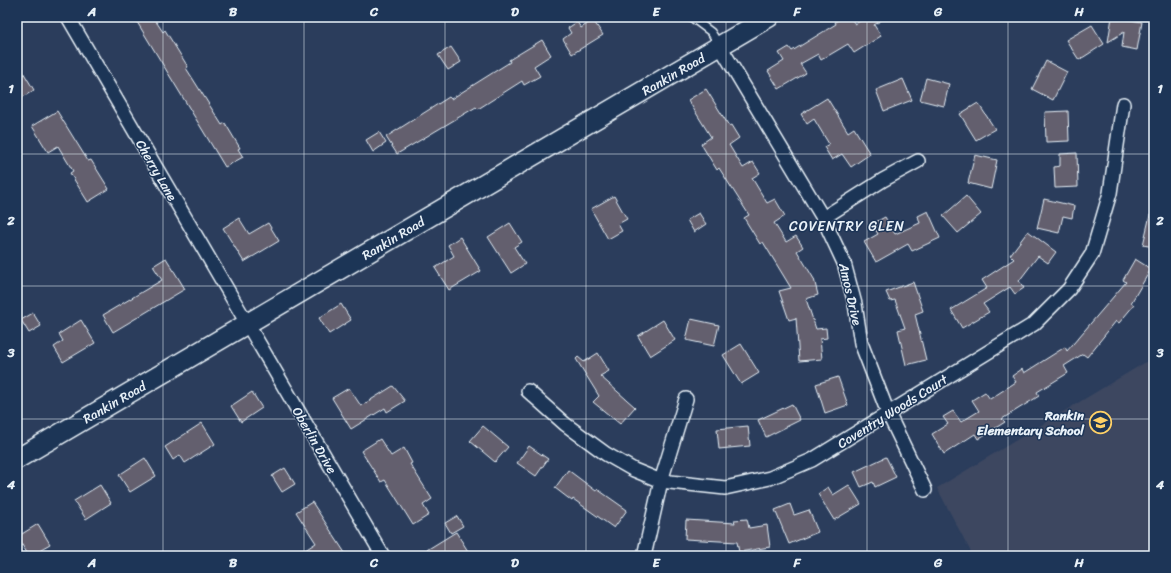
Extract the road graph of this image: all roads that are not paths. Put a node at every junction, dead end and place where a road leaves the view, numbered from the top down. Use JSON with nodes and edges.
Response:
{"nodes":[{"id":1,"x":68,"y":17,"type":"edge"},
{"id":2,"x":691,"y":17,"type":"edge"},
{"id":3,"x":769,"y":17,"type":"edge"},
{"id":4,"x":720,"y":46,"type":"junction"},
{"id":5,"x":1123,"y":104,"type":"dead end"},
{"id":6,"x":918,"y":161,"type":"dead end"},
{"id":7,"x":823,"y":218,"type":"junction"},
{"id":8,"x":247,"y":324,"type":"junction"},
{"id":9,"x":528,"y":391,"type":"dead end"},
{"id":10,"x":686,"y":399,"type":"dead end"},
{"id":11,"x":888,"y":413,"type":"junction"},
{"id":12,"x":17,"y":459,"type":"edge"},
{"id":13,"x":661,"y":482,"type":"junction"},
{"id":14,"x":924,"y":490,"type":"dead end"},
{"id":15,"x":384,"y":556,"type":"edge"},
{"id":16,"x":644,"y":556,"type":"edge"}],
"edges":[{"from":1,"to":8,"type":"street","name":"Cherry Lane"},
{"from":2,"to":4,"type":"lane"},
{"from":3,"to":4,"type":"street","name":"Rankin Road"},
{"from":4,"to":7,"type":"street","name":"Amos Drive"},
{"from":4,"to":8,"type":"street","name":"Rankin Road"},
{"from":5,"to":11,"type":"street","name":"Coventry Woods Court"},
{"from":6,"to":7,"type":"street"},
{"from":7,"to":11,"type":"street","name":"Amos Drive"},
{"from":8,"to":12,"type":"street","name":"Rankin Road"},
{"from":8,"to":15,"type":"street","name":"Oberlin Drive"},
{"from":9,"to":13,"type":"street","name":"Coventry Woods Court"},
{"from":10,"to":13,"type":"street"},
{"from":11,"to":13,"type":"street","name":"Coventry Woods Court"},
{"from":11,"to":14,"type":"street","name":"Amos Drive"},
{"from":13,"to":16,"type":"street"}]}
